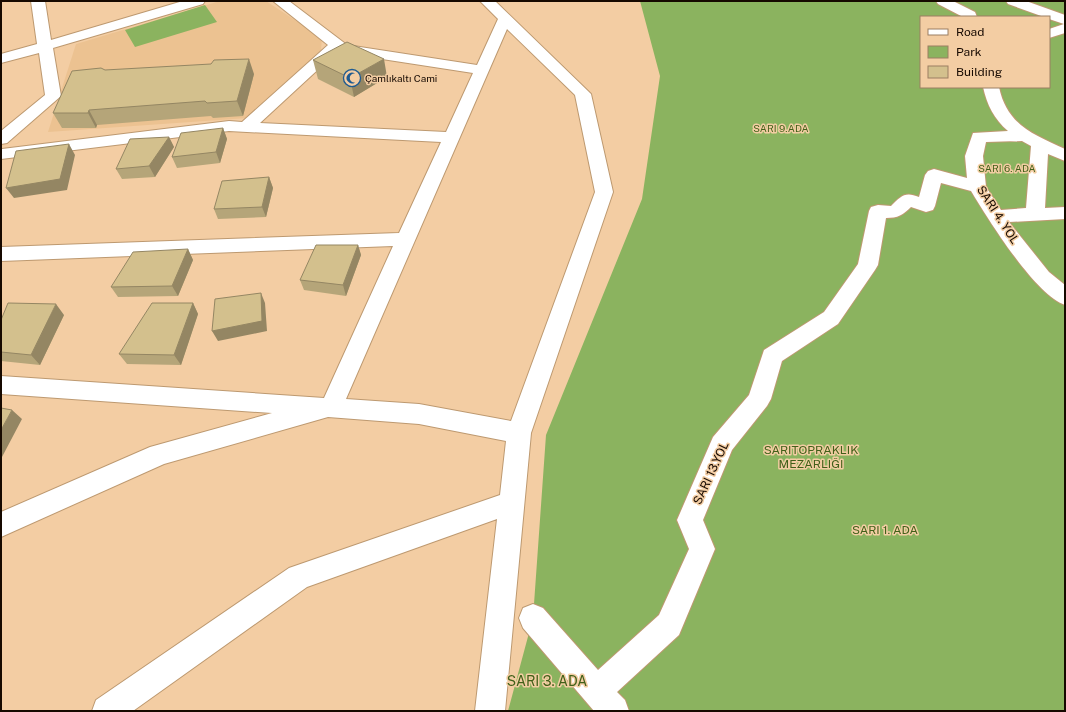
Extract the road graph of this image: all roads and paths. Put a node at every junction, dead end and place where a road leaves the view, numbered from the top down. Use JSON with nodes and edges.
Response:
{"nodes":[{"id":1,"x":38,"y":1,"type":"edge"},
{"id":2,"x":198,"y":1,"type":"edge"},
{"id":3,"x":280,"y":1,"type":"edge"},
{"id":4,"x":487,"y":1,"type":"edge"},
{"id":5,"x":943,"y":1,"type":"edge"},
{"id":6,"x":1013,"y":1,"type":"edge"},
{"id":7,"x":970,"y":16,"type":"edge"},
{"id":8,"x":505,"y":18,"type":"junction"},
{"id":9,"x":1065,"y":20,"type":"edge"},
{"id":10,"x":1065,"y":28,"type":"edge"},
{"id":11,"x":1050,"y":34,"type":"edge"},
{"id":12,"x":337,"y":44,"type":"junction"},
{"id":13,"x":46,"y":47,"type":"junction"},
{"id":14,"x":1,"y":59,"type":"edge"},
{"id":15,"x":482,"y":70,"type":"junction"},
{"id":16,"x":991,"y":88,"type":"edge"},
{"id":17,"x":246,"y":127,"type":"junction"},
{"id":18,"x":1023,"y":136,"type":"junction"},
{"id":19,"x":452,"y":137,"type":"junction"},
{"id":20,"x":1040,"y":144,"type":"junction"},
{"id":21,"x":2,"y":147,"type":"edge"},
{"id":22,"x":1065,"y":156,"type":"edge"},
{"id":23,"x":977,"y":187,"type":"junction"},
{"id":24,"x":1065,"y":213,"type":"edge"},
{"id":25,"x":1035,"y":214,"type":"junction"},
{"id":26,"x":996,"y":216,"type":"junction"},
{"id":27,"x":406,"y":239,"type":"junction"},
{"id":28,"x":1,"y":254,"type":"edge"},
{"id":29,"x":1065,"y":296,"type":"edge"},
{"id":30,"x":1,"y":385,"type":"edge"},
{"id":31,"x":330,"y":407,"type":"junction"},
{"id":32,"x":519,"y":433,"type":"junction"},
{"id":33,"x":512,"y":502,"type":"junction"},
{"id":34,"x":1,"y":525,"type":"edge"},
{"id":35,"x":533,"y":618,"type":"dead end"},
{"id":36,"x":605,"y":701,"type":"edge"},
{"id":37,"x":107,"y":711,"type":"edge"},
{"id":38,"x":490,"y":711,"type":"edge"}],
"edges":[{"from":1,"to":13,"type":"street"},
{"from":2,"to":13,"type":"street"},
{"from":3,"to":12,"type":"street"},
{"from":4,"to":8,"type":"street"},
{"from":5,"to":7,"type":"street"},
{"from":6,"to":9,"type":"street"},
{"from":8,"to":15,"type":"street"},
{"from":8,"to":32,"type":"street"},
{"from":10,"to":11,"type":"street"},
{"from":12,"to":15,"type":"street"},
{"from":12,"to":17,"type":"street"},
{"from":13,"to":14,"type":"street"},
{"from":13,"to":21,"type":"street"},
{"from":15,"to":19,"type":"street"},
{"from":16,"to":18,"type":"street"},
{"from":17,"to":19,"type":"street"},
{"from":17,"to":21,"type":"street"},
{"from":18,"to":20,"type":"street"},
{"from":18,"to":23,"type":"street","name":"SARI 4. YOL"},
{"from":19,"to":27,"type":"street"},
{"from":20,"to":22,"type":"street"},
{"from":20,"to":25,"type":"street"},
{"from":23,"to":26,"type":"street","name":"SARI 4. YOL"},
{"from":23,"to":36,"type":"street","name":"SARI 13.YOL"},
{"from":24,"to":25,"type":"street"},
{"from":25,"to":26,"type":"street"},
{"from":26,"to":29,"type":"street","name":"SARI 4. YOL"},
{"from":27,"to":28,"type":"street"},
{"from":27,"to":31,"type":"street"},
{"from":30,"to":31,"type":"street"},
{"from":31,"to":32,"type":"street"},
{"from":31,"to":34,"type":"street"},
{"from":32,"to":33,"type":"street"},
{"from":33,"to":37,"type":"street"},
{"from":33,"to":38,"type":"street"},
{"from":35,"to":36,"type":"street"}]}
